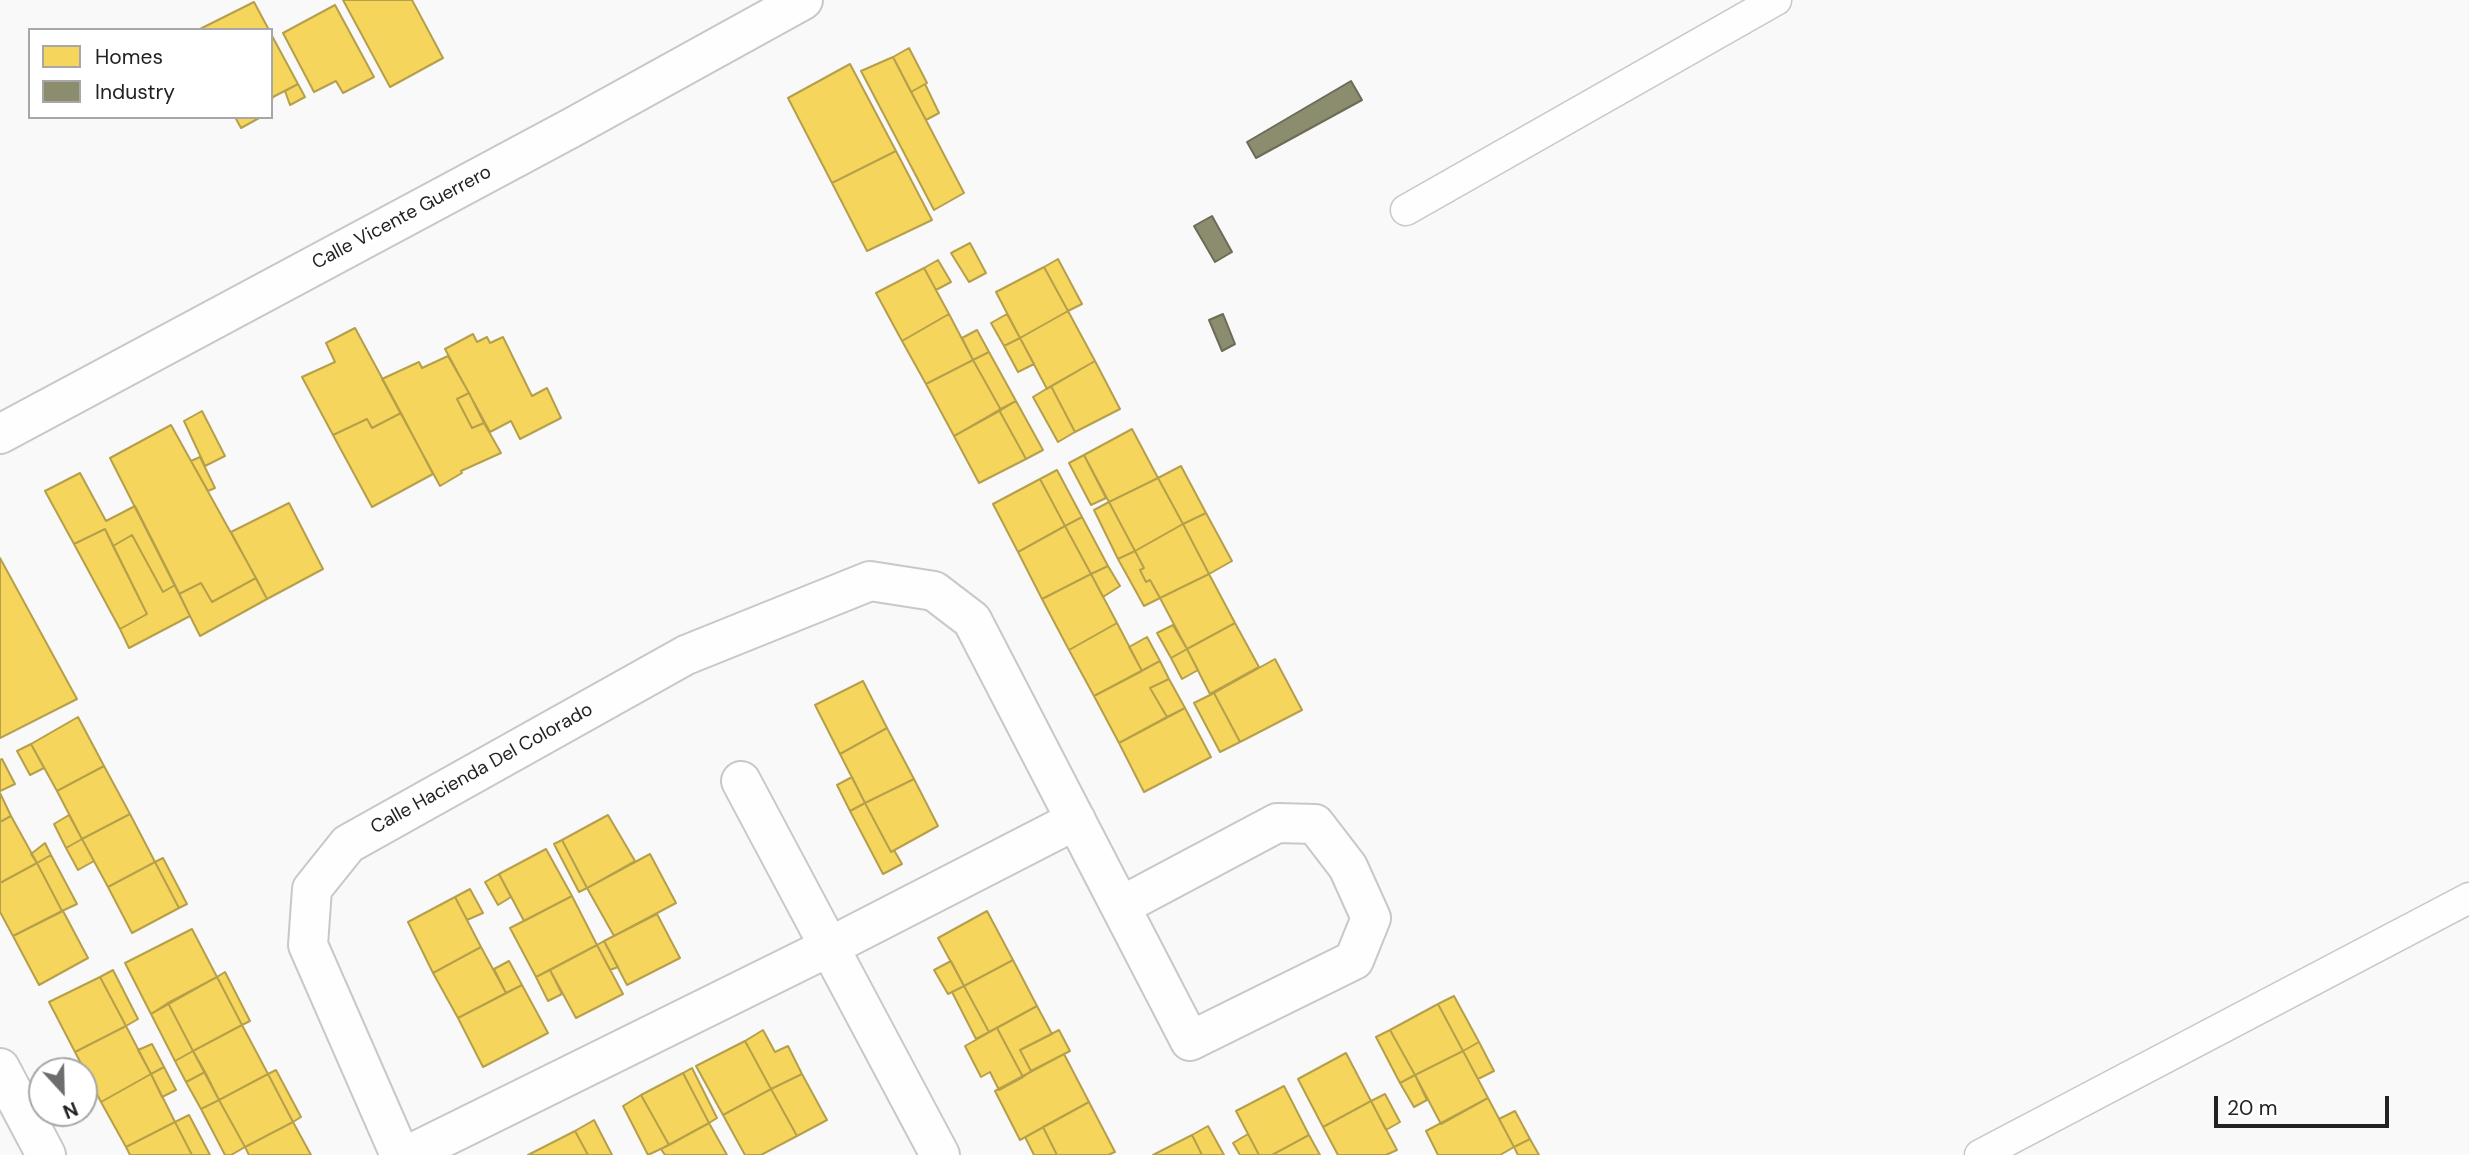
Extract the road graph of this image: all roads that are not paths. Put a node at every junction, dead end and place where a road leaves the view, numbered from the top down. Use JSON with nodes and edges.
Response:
{"nodes":[{"id":1,"x":803,"y":0,"type":"edge"},
{"id":2,"x":1776,"y":0,"type":"edge"},
{"id":3,"x":1406,"y":210,"type":"dead end"},
{"id":4,"x":0,"y":434,"type":"edge"},
{"id":5,"x":741,"y":780,"type":"dead end"},
{"id":6,"x":1076,"y":820,"type":"junction"},
{"id":7,"x":2469,"y":898,"type":"edge"},
{"id":8,"x":1121,"y":906,"type":"junction"},
{"id":9,"x":831,"y":946,"type":"junction"},
{"id":10,"x":0,"y":1068,"type":"edge"},
{"id":11,"x":46,"y":1155,"type":"edge"},
{"id":12,"x":400,"y":1155,"type":"edge"},
{"id":13,"x":408,"y":1155,"type":"edge"},
{"id":14,"x":940,"y":1155,"type":"edge"},
{"id":15,"x":1980,"y":1155,"type":"edge"}],
"edges":[{"from":1,"to":4,"type":"street","name":"Calle Vicente Guerrero"},
{"from":2,"to":3,"type":"lane"},
{"from":5,"to":9,"type":"street"},
{"from":6,"to":8,"type":"street"},
{"from":6,"to":9,"type":"street"},
{"from":6,"to":12,"type":"street","name":"Calle Hacienda Del Colorado"},
{"from":7,"to":15,"type":"lane"},
{"from":8,"to":8,"type":"street"},
{"from":9,"to":13,"type":"street"},
{"from":9,"to":14,"type":"street"},
{"from":10,"to":11,"type":"street"}]}
